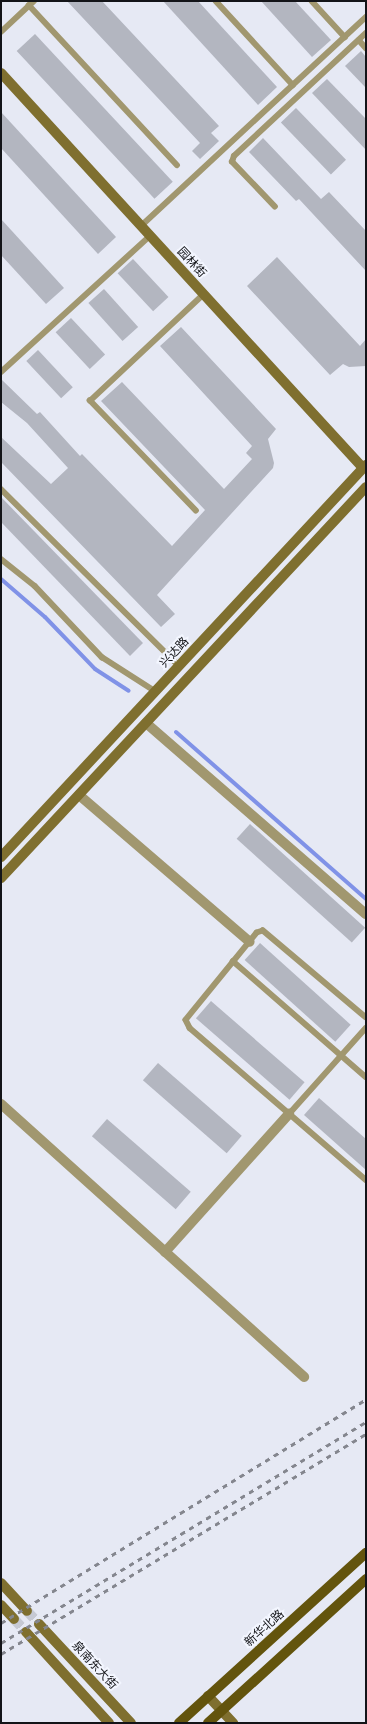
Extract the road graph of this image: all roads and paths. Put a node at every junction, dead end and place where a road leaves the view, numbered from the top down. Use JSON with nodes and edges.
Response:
{"nodes":[{"id":1,"x":216,"y":1,"type":"edge"},
{"id":2,"x":312,"y":1,"type":"edge"},
{"id":3,"x":31,"y":3,"type":"edge"},
{"id":4,"x":366,"y":18,"type":"edge"},
{"id":5,"x":1,"y":32,"type":"edge"},
{"id":6,"x":366,"y":33,"type":"edge"},
{"id":7,"x":345,"y":37,"type":"junction"},
{"id":8,"x":359,"y":40,"type":"junction"},
{"id":9,"x":366,"y":48,"type":"edge"},
{"id":10,"x":1,"y":73,"type":"edge"},
{"id":11,"x":293,"y":85,"type":"junction"},
{"id":12,"x":177,"y":165,"type":"dead end"},
{"id":13,"x":275,"y":207,"type":"dead end"},
{"id":14,"x":142,"y":226,"type":"junction"},
{"id":15,"x":150,"y":236,"type":"junction"},
{"id":16,"x":204,"y":294,"type":"junction"},
{"id":17,"x":1,"y":372,"type":"edge"},
{"id":18,"x":364,"y":466,"type":"edge"},
{"id":19,"x":366,"y":487,"type":"edge"},
{"id":20,"x":1,"y":489,"type":"edge"},
{"id":21,"x":196,"y":511,"type":"dead end"},
{"id":22,"x":1,"y":559,"type":"edge"},
{"id":23,"x":179,"y":666,"type":"junction"},
{"id":24,"x":155,"y":691,"type":"junction"},
{"id":25,"x":146,"y":723,"type":"junction"},
{"id":26,"x":79,"y":795,"type":"junction"},
{"id":27,"x":1,"y":857,"type":"edge"},
{"id":28,"x":1,"y":878,"type":"edge"},
{"id":29,"x":366,"y":914,"type":"edge"},
{"id":30,"x":250,"y":942,"type":"junction"},
{"id":31,"x":233,"y":961,"type":"junction"},
{"id":32,"x":366,"y":1018,"type":"edge"},
{"id":33,"x":366,"y":1028,"type":"edge"},
{"id":34,"x":341,"y":1056,"type":"junction"},
{"id":35,"x":366,"y":1077,"type":"edge"},
{"id":36,"x":1,"y":1104,"type":"edge"},
{"id":37,"x":289,"y":1114,"type":"junction"},
{"id":38,"x":366,"y":1180,"type":"edge"},
{"id":39,"x":165,"y":1252,"type":"junction"},
{"id":40,"x":304,"y":1377,"type":"dead end"},
{"id":41,"x":366,"y":1553,"type":"edge"},
{"id":42,"x":366,"y":1579,"type":"edge"},
{"id":43,"x":1,"y":1583,"type":"edge"},
{"id":44,"x":1,"y":1605,"type":"edge"},
{"id":45,"x":27,"y":1611,"type":"tunnel mouth"},
{"id":46,"x":14,"y":1619,"type":"tunnel mouth"},
{"id":47,"x":39,"y":1624,"type":"tunnel mouth"},
{"id":48,"x":26,"y":1632,"type":"tunnel mouth"},
{"id":49,"x":208,"y":1696,"type":"junction"},
{"id":50,"x":222,"y":1711,"type":"junction"},
{"id":51,"x":109,"y":1723,"type":"edge"},
{"id":52,"x":131,"y":1723,"type":"edge"},
{"id":53,"x":179,"y":1723,"type":"edge"},
{"id":54,"x":208,"y":1723,"type":"edge"},
{"id":55,"x":233,"y":1723,"type":"edge"}],
"edges":[{"from":1,"to":11,"type":"lane"},
{"from":2,"to":7,"type":"lane"},
{"from":3,"to":5,"type":"lane"},
{"from":3,"to":12,"type":"lane"},
{"from":4,"to":7,"type":"lane"},
{"from":6,"to":8,"type":"lane"},
{"from":7,"to":11,"type":"lane"},
{"from":8,"to":9,"type":"lane"},
{"from":8,"to":13,"type":"lane"},
{"from":10,"to":14,"type":"main road","name":"园林街"},
{"from":11,"to":14,"type":"lane"},
{"from":14,"to":15,"type":"main road","name":"园林街"},
{"from":15,"to":16,"type":"main road","name":"园林街"},
{"from":15,"to":17,"type":"lane"},
{"from":16,"to":18,"type":"main road","name":"园林街"},
{"from":16,"to":21,"type":"lane"},
{"from":18,"to":23,"type":"main road","name":"兴达路"},
{"from":19,"to":25,"type":"main road"},
{"from":20,"to":23,"type":"lane"},
{"from":22,"to":24,"type":"lane"},
{"from":23,"to":24,"type":"main road","name":"兴达路"},
{"from":24,"to":27,"type":"main road","name":"兴达路"},
{"from":25,"to":26,"type":"main road"},
{"from":25,"to":29,"type":"street"},
{"from":26,"to":28,"type":"main road"},
{"from":26,"to":30,"type":"street"},
{"from":30,"to":31,"type":"lane"},
{"from":30,"to":32,"type":"lane"},
{"from":31,"to":34,"type":"lane"},
{"from":31,"to":37,"type":"lane"},
{"from":33,"to":34,"type":"lane"},
{"from":34,"to":35,"type":"lane"},
{"from":34,"to":37,"type":"lane"},
{"from":36,"to":39,"type":"street"},
{"from":37,"to":38,"type":"lane"},
{"from":37,"to":39,"type":"street"},
{"from":39,"to":40,"type":"street"},
{"from":41,"to":49,"type":"main road","name":"新华北路"},
{"from":42,"to":50,"type":"main road"},
{"from":43,"to":45,"type":"main road"},
{"from":44,"to":46,"type":"main road"},
{"from":47,"to":52,"type":"main road","name":"泉南东大街"},
{"from":48,"to":51,"type":"main road"},
{"from":49,"to":50,"type":"main road"},
{"from":49,"to":53,"type":"main road","name":"新华北路"},
{"from":50,"to":54,"type":"main road"},
{"from":50,"to":55,"type":"main road"}]}
